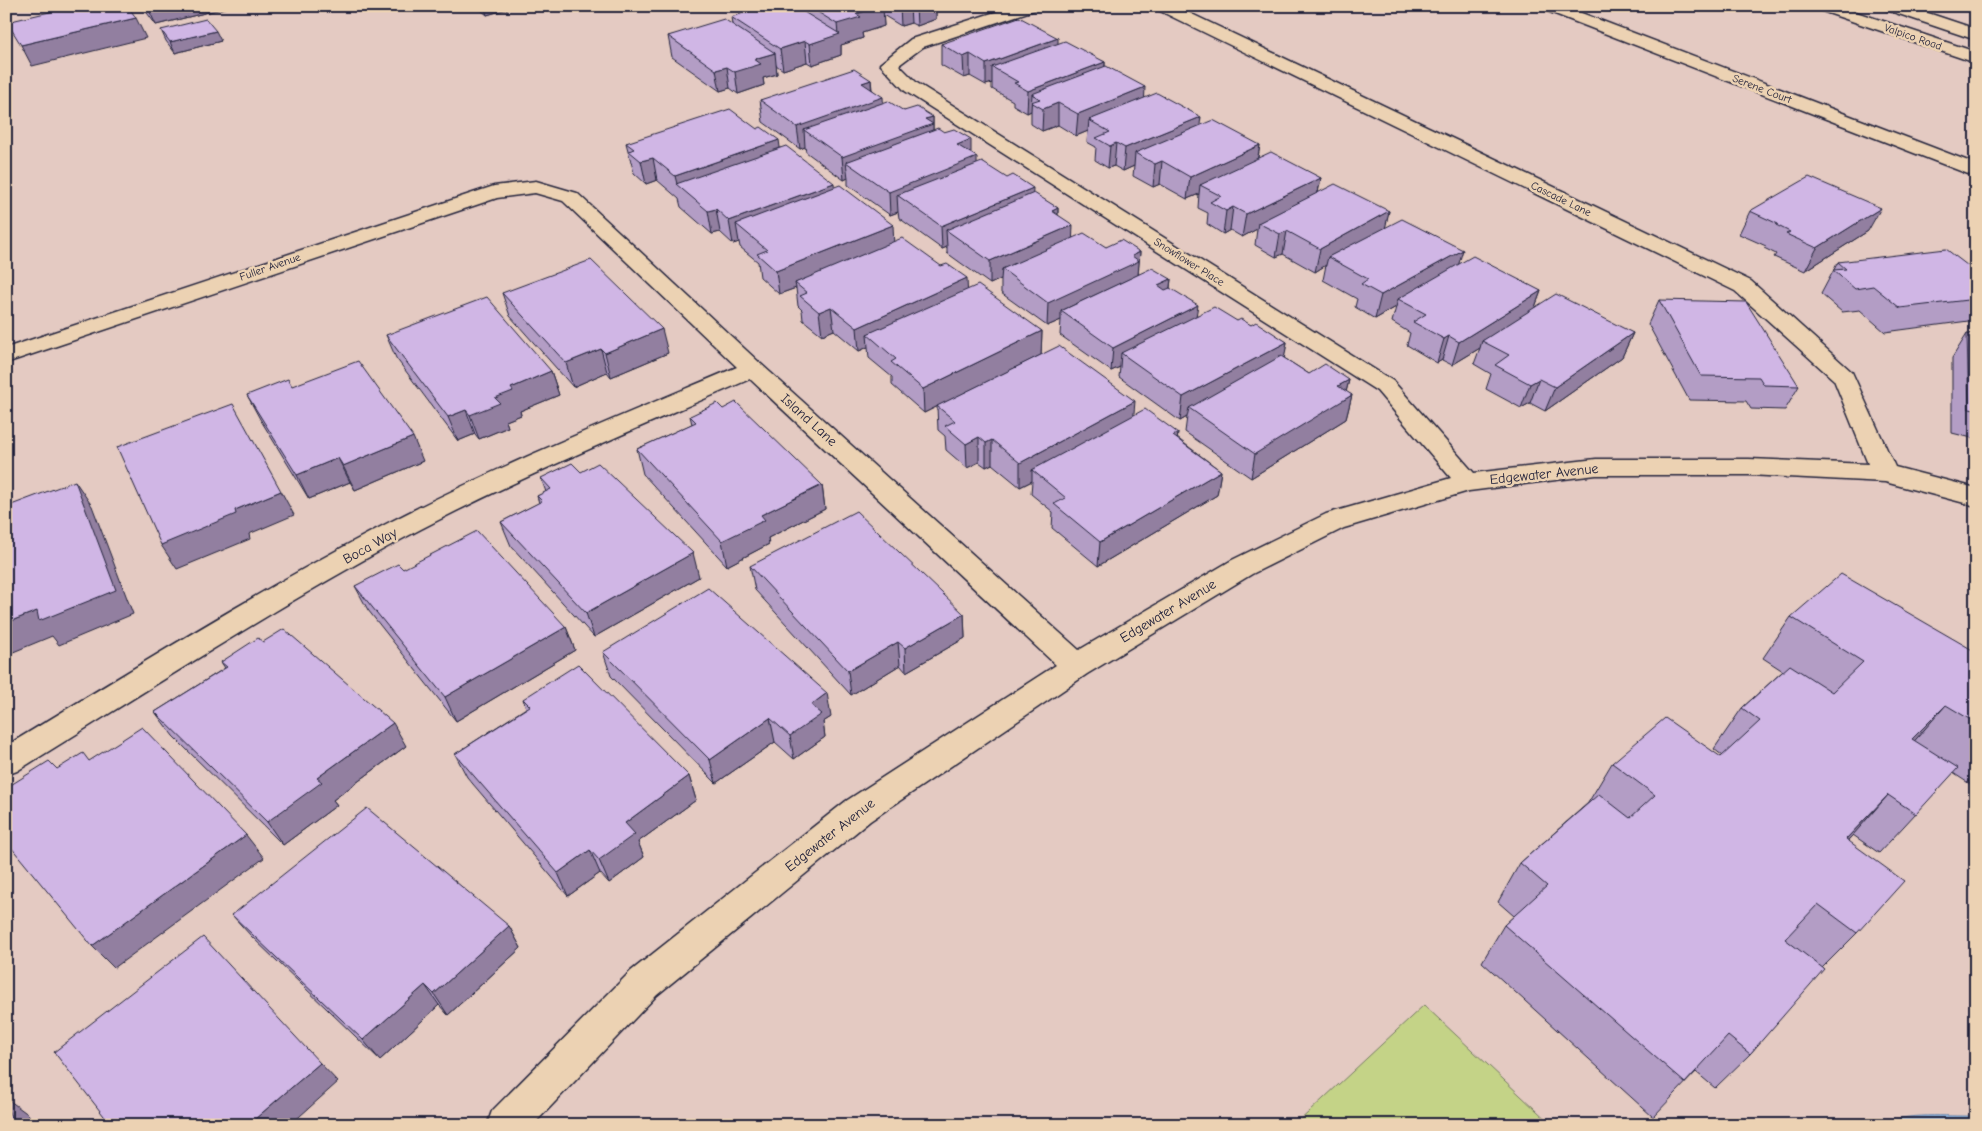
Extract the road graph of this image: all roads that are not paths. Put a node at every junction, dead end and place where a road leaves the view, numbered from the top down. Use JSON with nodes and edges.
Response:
{"nodes":[{"id":1,"x":1030,"y":6,"type":"edge"},
{"id":2,"x":1162,"y":6,"type":"edge"},
{"id":3,"x":1548,"y":6,"type":"edge"},
{"id":4,"x":1822,"y":6,"type":"edge"},
{"id":5,"x":1890,"y":6,"type":"edge"},
{"id":6,"x":1976,"y":34,"type":"edge"},
{"id":7,"x":1976,"y":58,"type":"edge"},
{"id":8,"x":1976,"y":171,"type":"edge"},
{"id":9,"x":536,"y":187,"type":"joint"},
{"id":10,"x":6,"y":356,"type":"edge"},
{"id":11,"x":753,"y":369,"type":"junction"},
{"id":12,"x":1885,"y":474,"type":"junction"},
{"id":13,"x":1468,"y":482,"type":"junction"},
{"id":14,"x":1976,"y":497,"type":"edge"},
{"id":15,"x":1078,"y":666,"type":"junction"},
{"id":16,"x":6,"y":762,"type":"edge"},
{"id":17,"x":506,"y":1125,"type":"edge"}],
"edges":[{"from":1,"to":13,"type":"street","name":"Snowflower Place"},
{"from":2,"to":12,"type":"street","name":"Cascade Lane"},
{"from":3,"to":8,"type":"street","name":"Serene Court"},
{"from":4,"to":7,"type":"street","name":"Valpico Road"},
{"from":5,"to":6,"type":"street","name":"Valpico Road"},
{"from":9,"to":10,"type":"street","name":"Fuller Avenue"},
{"from":9,"to":11,"type":"street","name":"Island Lane"},
{"from":11,"to":15,"type":"street","name":"Island Lane"},
{"from":11,"to":16,"type":"street","name":"Boca Way"},
{"from":12,"to":13,"type":"street","name":"Edgewater Avenue"},
{"from":12,"to":14,"type":"street","name":"Edgewater Avenue"},
{"from":13,"to":15,"type":"street","name":"Edgewater Avenue"},
{"from":15,"to":17,"type":"street","name":"Edgewater Avenue"}]}
